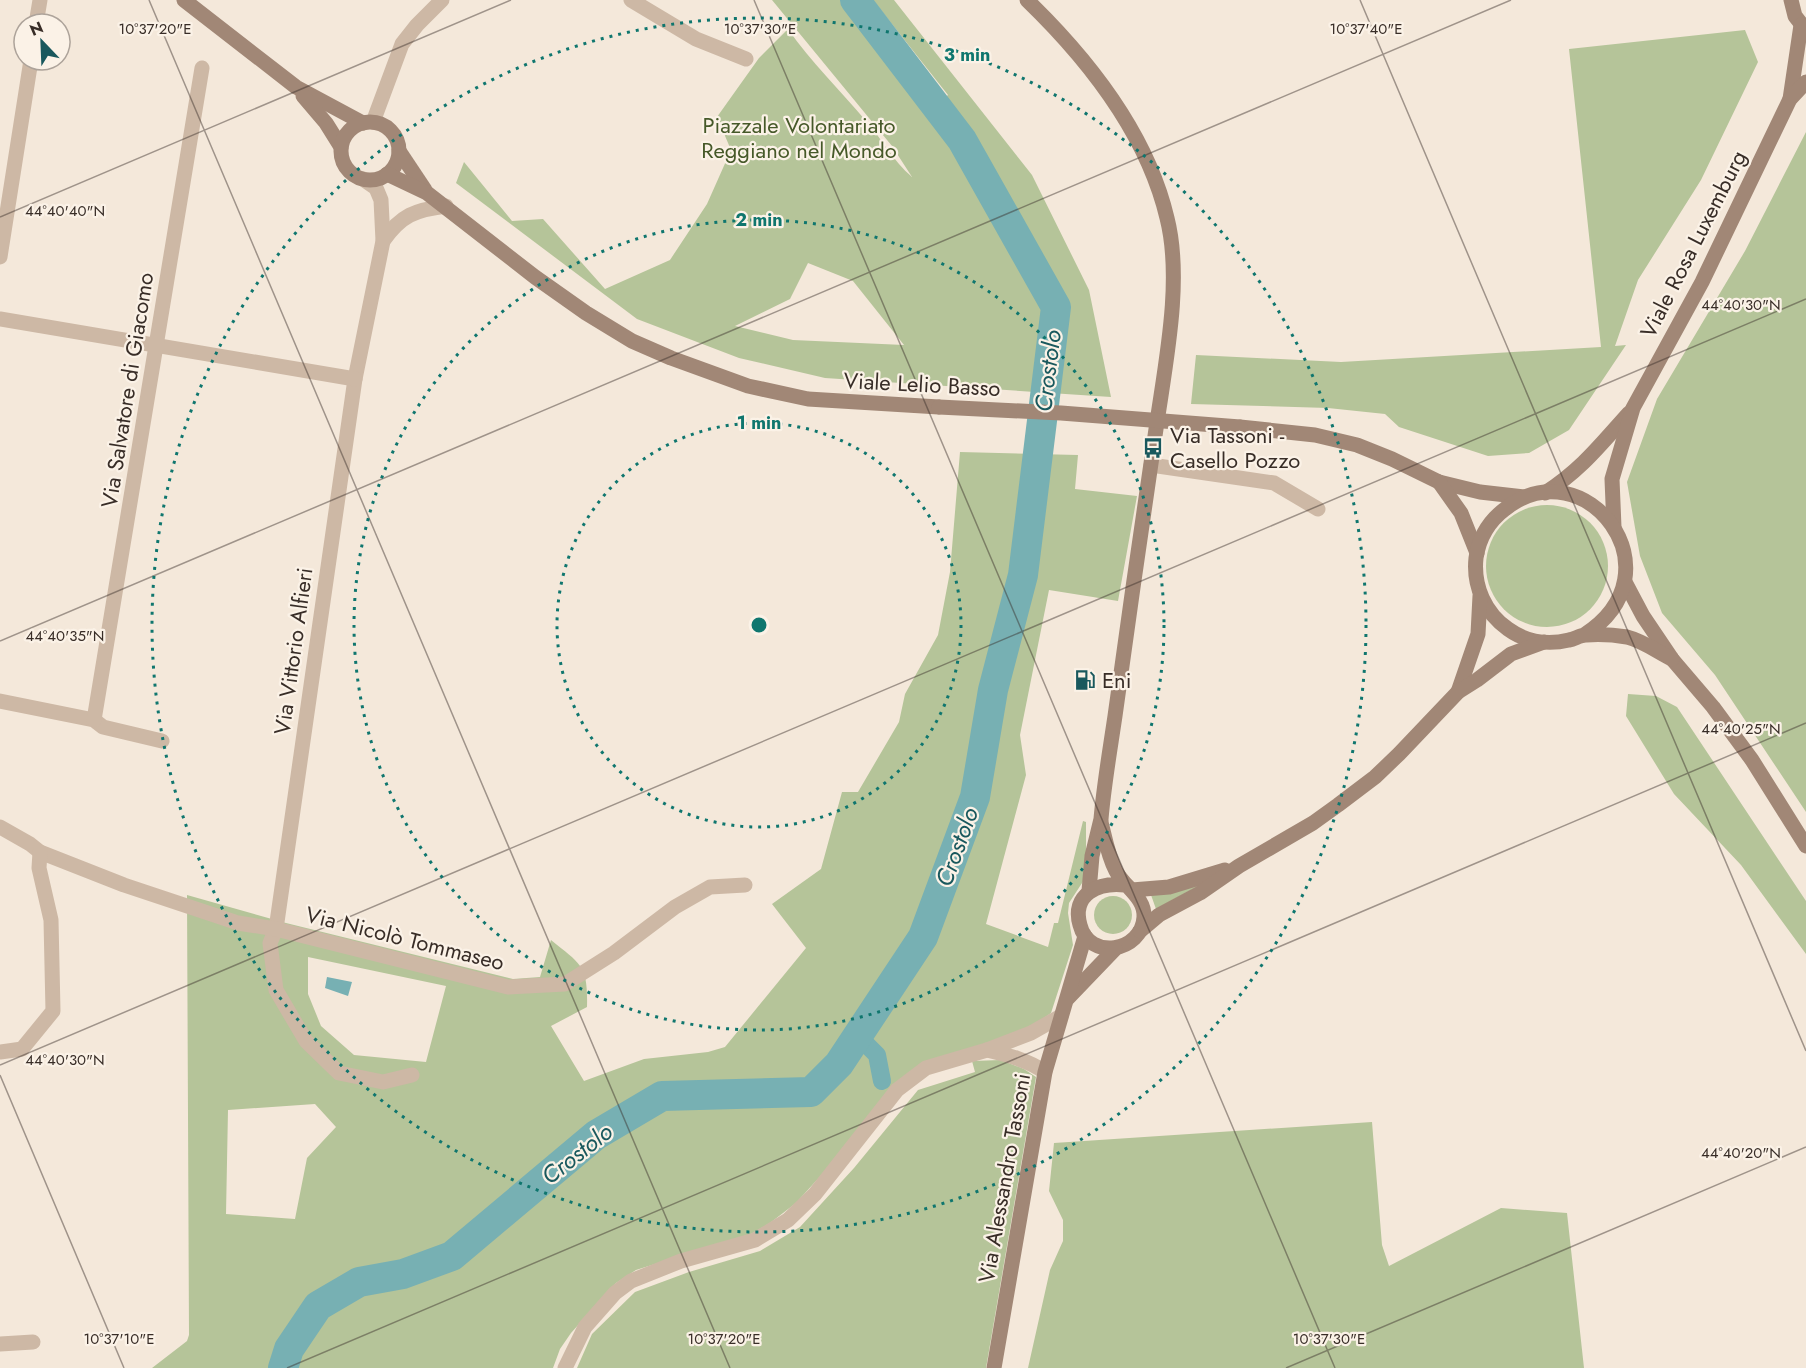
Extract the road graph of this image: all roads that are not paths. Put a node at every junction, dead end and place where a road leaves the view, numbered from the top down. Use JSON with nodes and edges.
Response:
{"nodes":[{"id":1,"x":184,"y":0,"type":"edge"},
{"id":2,"x":442,"y":0,"type":"edge"},
{"id":3,"x":631,"y":0,"type":"edge"},
{"id":4,"x":1027,"y":0,"type":"edge"},
{"id":5,"x":1791,"y":0,"type":"edge"},
{"id":6,"x":1803,"y":28,"type":"edge"},
{"id":7,"x":746,"y":59,"type":"dead end"},
{"id":8,"x":202,"y":68,"type":"dead end"},
{"id":9,"x":29,"y":72,"type":"edge"},
{"id":10,"x":1806,"y":82,"type":"edge"},
{"id":11,"x":296,"y":87,"type":"junction"},
{"id":12,"x":1790,"y":99,"type":"junction"},
{"id":13,"x":368,"y":123,"type":"junction"},
{"id":14,"x":341,"y":147,"type":"junction"},
{"id":15,"x":399,"y":151,"type":"junction"},
{"id":16,"x":385,"y":176,"type":"junction"},
{"id":17,"x":363,"y":179,"type":"junction"},
{"id":18,"x":427,"y":193,"type":"junction"},
{"id":19,"x":446,"y":206,"type":"junction"},
{"id":20,"x":387,"y":236,"type":"junction"},
{"id":21,"x":0,"y":257,"type":"edge"},
{"id":22,"x":0,"y":319,"type":"edge"},
{"id":23,"x":157,"y":347,"type":"junction"},
{"id":24,"x":355,"y":379,"type":"junction"},
{"id":25,"x":1633,"y":408,"type":"junction"},
{"id":26,"x":1151,"y":465,"type":"junction"},
{"id":27,"x":1439,"y":482,"type":"junction"},
{"id":28,"x":1545,"y":493,"type":"junction"},
{"id":29,"x":1524,"y":497,"type":"junction"},
{"id":30,"x":1318,"y":508,"type":"dead end"},
{"id":31,"x":1614,"y":527,"type":"junction"},
{"id":32,"x":1477,"y":554,"type":"junction"},
{"id":33,"x":1625,"y":582,"type":"junction"},
{"id":34,"x":1480,"y":594,"type":"junction"},
{"id":35,"x":1584,"y":635,"type":"junction"},
{"id":36,"x":1544,"y":642,"type":"junction"},
{"id":37,"x":1672,"y":659,"type":"junction"},
{"id":38,"x":1458,"y":692,"type":"junction"},
{"id":39,"x":0,"y":701,"type":"edge"},
{"id":40,"x":94,"y":720,"type":"junction"},
{"id":41,"x":162,"y":741,"type":"dead end"},
{"id":42,"x":1101,"y":819,"type":"junction"},
{"id":43,"x":0,"y":827,"type":"edge"},
{"id":44,"x":1806,"y":846,"type":"edge"},
{"id":45,"x":40,"y":852,"type":"junction"},
{"id":46,"x":1239,"y":866,"type":"junction"},
{"id":47,"x":745,"y":885,"type":"dead end"},
{"id":48,"x":1128,"y":888,"type":"junction"},
{"id":49,"x":1089,"y":891,"type":"junction"},
{"id":50,"x":276,"y":928,"type":"junction"},
{"id":51,"x":1140,"y":931,"type":"junction"},
{"id":52,"x":1085,"y":936,"type":"junction"},
{"id":53,"x":1115,"y":949,"type":"junction"},
{"id":54,"x":1068,"y":998,"type":"junction"},
{"id":55,"x":1062,"y":1016,"type":"junction"},
{"id":56,"x":987,"y":1050,"type":"junction"},
{"id":57,"x":0,"y":1052,"type":"edge"},
{"id":58,"x":1045,"y":1072,"type":"junction"},
{"id":59,"x":412,"y":1075,"type":"dead end"},
{"id":60,"x":33,"y":1342,"type":"dead end"},
{"id":61,"x":0,"y":1344,"type":"edge"},
{"id":62,"x":565,"y":1368,"type":"edge"},
{"id":63,"x":994,"y":1368,"type":"edge"}],
"edges":[{"from":1,"to":11,"type":"street"},
{"from":2,"to":13,"type":"street"},
{"from":3,"to":7,"type":"street"},
{"from":4,"to":26,"type":"street"},
{"from":5,"to":6,"type":"street","name":"Viale Rosa Luxemburg"},
{"from":6,"to":12,"type":"street","name":"Viale Rosa Luxemburg"},
{"from":8,"to":23,"type":"street","name":"Via Salvatore di Giacomo"},
{"from":9,"to":21,"type":"street"},
{"from":10,"to":12,"type":"street","name":"Viale Rosa Luxemburg"},
{"from":11,"to":13,"type":"street"},
{"from":11,"to":14,"type":"street"},
{"from":12,"to":25,"type":"street","name":"Viale Rosa Luxemburg"},
{"from":13,"to":14,"type":"street"},
{"from":13,"to":15,"type":"street"},
{"from":14,"to":17,"type":"street"},
{"from":15,"to":16,"type":"street"},
{"from":15,"to":18,"type":"street"},
{"from":16,"to":17,"type":"street"},
{"from":16,"to":18,"type":"street"},
{"from":16,"to":20,"type":"street","name":"Via Vittorio Alfieri"},
{"from":17,"to":20,"type":"street","name":"Via Vittorio Alfieri"},
{"from":18,"to":19,"type":"street"},
{"from":19,"to":20,"type":"street"},
{"from":19,"to":27,"type":"street","name":"Viale Lelio Basso","bridge":true},
{"from":20,"to":24,"type":"street","name":"Via Vittorio Alfieri"},
{"from":22,"to":23,"type":"street"},
{"from":23,"to":24,"type":"street"},
{"from":23,"to":40,"type":"street","name":"Via Salvatore di Giacomo"},
{"from":24,"to":50,"type":"street","name":"Via Vittorio Alfieri"},
{"from":25,"to":28,"type":"street","name":"Viale Rosa Luxemburg"},
{"from":25,"to":31,"type":"street","name":"Viale Rosa Luxemburg"},
{"from":26,"to":30,"type":"street"},
{"from":26,"to":42,"type":"street"},
{"from":27,"to":29,"type":"street","name":"Viale Lelio Basso"},
{"from":27,"to":32,"type":"street","name":"Viale Lelio Basso"},
{"from":28,"to":29,"type":"street"},
{"from":28,"to":31,"type":"street"},
{"from":29,"to":32,"type":"street"},
{"from":31,"to":33,"type":"street"},
{"from":32,"to":34,"type":"street"},
{"from":33,"to":35,"type":"street"},
{"from":33,"to":37,"type":"street"},
{"from":34,"to":36,"type":"street"},
{"from":34,"to":38,"type":"street"},
{"from":35,"to":36,"type":"street"},
{"from":35,"to":37,"type":"street"},
{"from":36,"to":38,"type":"street"},
{"from":37,"to":44,"type":"street"},
{"from":38,"to":46,"type":"street"},
{"from":39,"to":40,"type":"street"},
{"from":40,"to":41,"type":"street"},
{"from":42,"to":48,"type":"street"},
{"from":42,"to":49,"type":"street"},
{"from":43,"to":45,"type":"street","name":"Via Nicolò Tommaseo"},
{"from":45,"to":50,"type":"street","name":"Via Nicolò Tommaseo"},
{"from":45,"to":57,"type":"street"},
{"from":46,"to":48,"type":"street"},
{"from":46,"to":51,"type":"street"},
{"from":47,"to":50,"type":"street","name":"Via Nicolò Tommaseo"},
{"from":48,"to":49,"type":"street"},
{"from":48,"to":51,"type":"street"},
{"from":49,"to":52,"type":"street"},
{"from":50,"to":59,"type":"street","name":"Via Nicolò Tommaseo"},
{"from":51,"to":53,"type":"street","name":"Via Alessandro Tassoni"},
{"from":52,"to":53,"type":"street"},
{"from":52,"to":54,"type":"street","name":"Via Alessandro Tassoni"},
{"from":53,"to":54,"type":"street","name":"Via Alessandro Tassoni"},
{"from":54,"to":55,"type":"street","name":"Via Alessandro Tassoni"},
{"from":55,"to":56,"type":"street"},
{"from":55,"to":58,"type":"street","name":"Via Alessandro Tassoni"},
{"from":56,"to":58,"type":"street"},
{"from":56,"to":62,"type":"street"},
{"from":58,"to":63,"type":"street","name":"Via Alessandro Tassoni"},
{"from":60,"to":61,"type":"street"}]}
